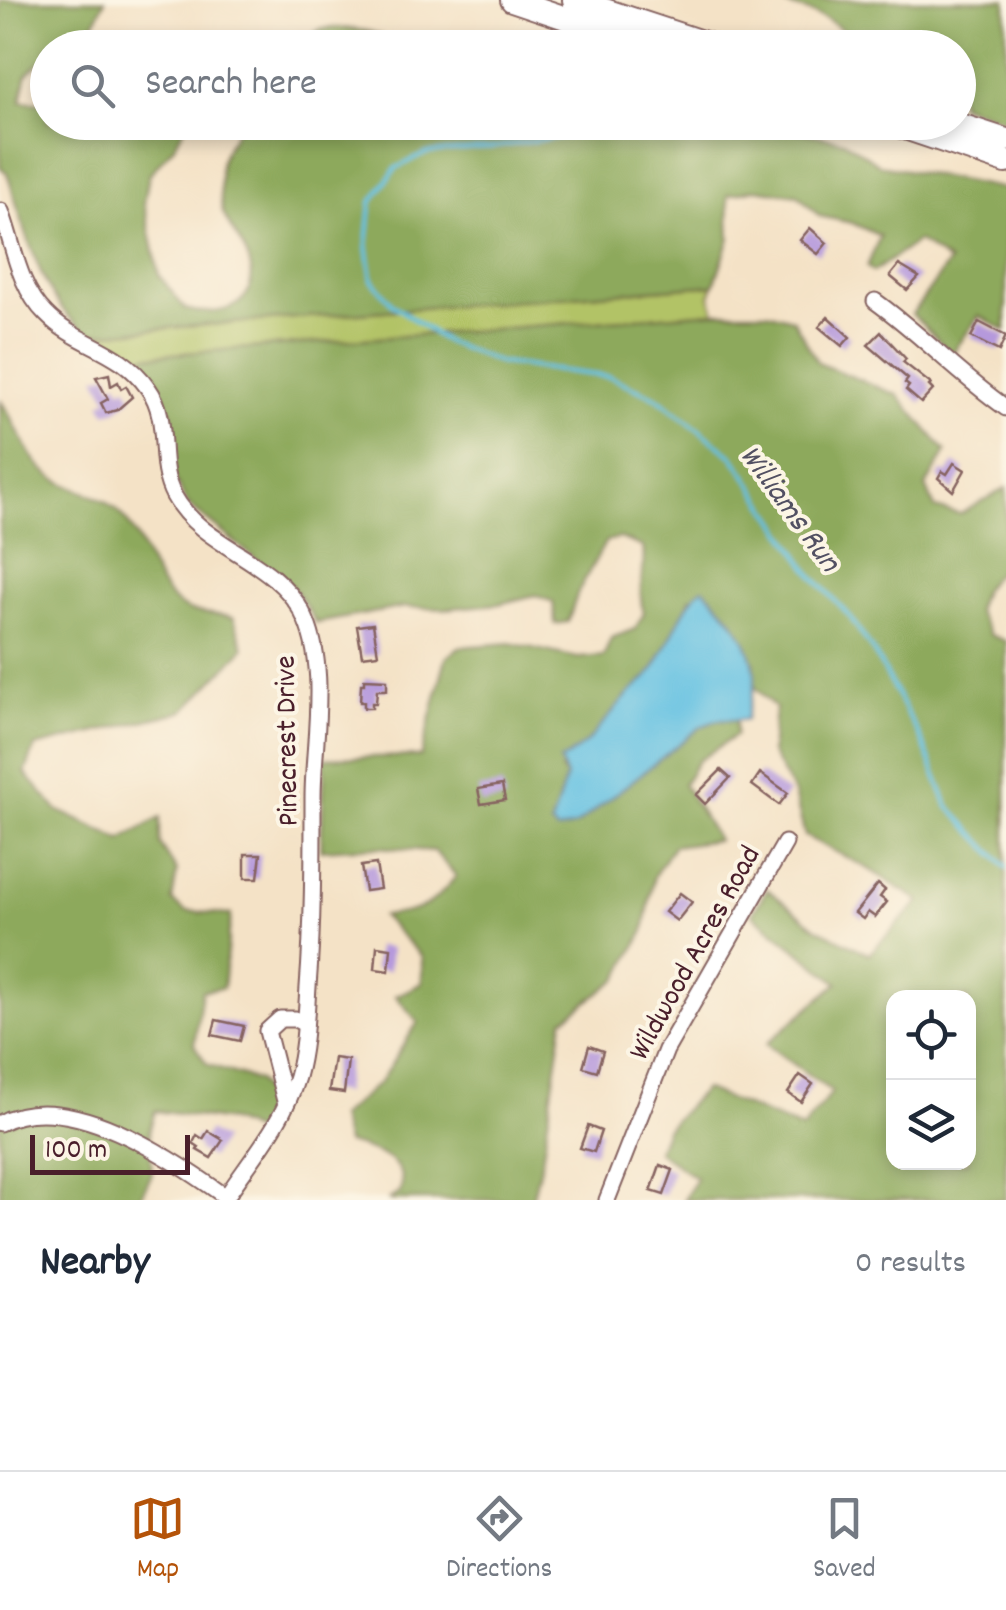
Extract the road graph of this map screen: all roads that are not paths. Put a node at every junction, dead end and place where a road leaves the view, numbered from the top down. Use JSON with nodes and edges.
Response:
{"nodes":[{"id":1,"x":512,"y":0,"type":"edge"},
{"id":2,"x":574,"y":0,"type":"edge"},
{"id":3,"x":601,"y":30,"type":"edge"},
{"id":4,"x":665,"y":30,"type":"edge"},
{"id":5,"x":976,"y":130,"type":"edge"},
{"id":6,"x":941,"y":140,"type":"edge"},
{"id":7,"x":1006,"y":140,"type":"edge"},
{"id":8,"x":1006,"y":162,"type":"edge"},
{"id":9,"x":1,"y":211,"type":"edge"},
{"id":10,"x":874,"y":301,"type":"dead end"},
{"id":11,"x":1006,"y":408,"type":"edge"},
{"id":12,"x":785,"y":843,"type":"dead end"},
{"id":13,"x":305,"y":1024,"type":"junction"},
{"id":14,"x":286,"y":1105,"type":"junction"},
{"id":15,"x":0,"y":1124,"type":"edge"},
{"id":16,"x":225,"y":1199,"type":"edge"},
{"id":17,"x":607,"y":1200,"type":"edge"}],
"edges":[{"from":1,"to":3,"type":"highway"},
{"from":2,"to":4,"type":"highway"},
{"from":5,"to":7,"type":"highway"},
{"from":6,"to":8,"type":"highway"},
{"from":9,"to":13,"type":"street","name":"Pinecrest Drive"},
{"from":10,"to":11,"type":"street"},
{"from":12,"to":17,"type":"street","name":"Wildwood Acres Road"},
{"from":13,"to":14,"type":"street","name":"Pinecrest Drive"},
{"from":13,"to":14,"type":"street"},
{"from":14,"to":16,"type":"street","name":"Pinecrest Drive"},
{"from":15,"to":16,"type":"street"}]}
